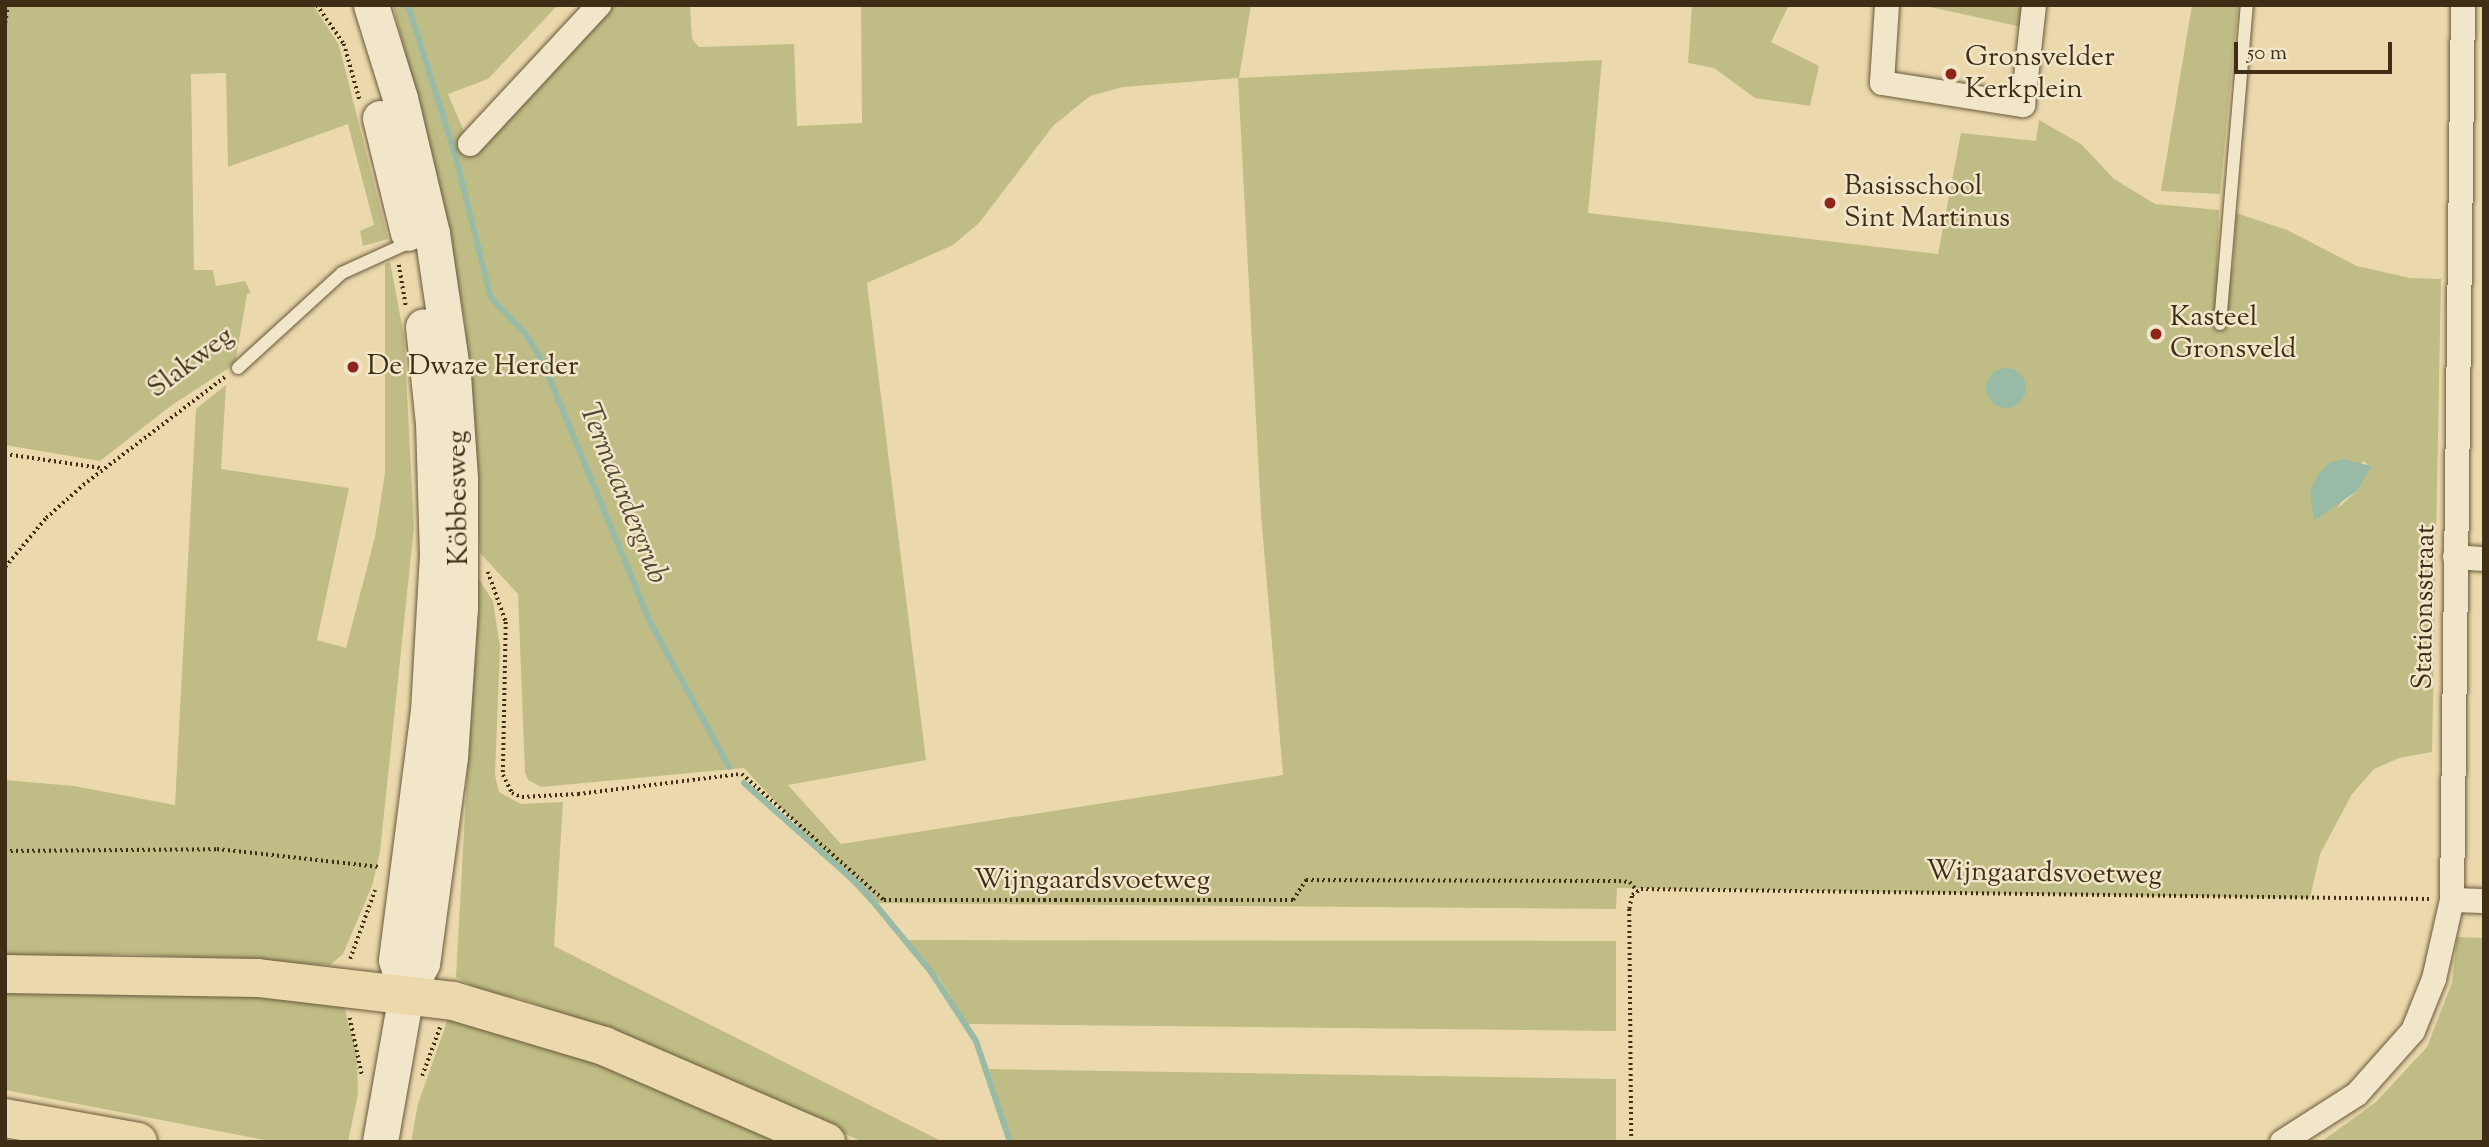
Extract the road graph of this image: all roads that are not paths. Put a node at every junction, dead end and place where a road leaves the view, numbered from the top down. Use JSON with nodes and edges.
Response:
{"nodes":[{"id":1,"x":345,"y":5,"type":"edge"},
{"id":2,"x":371,"y":5,"type":"edge"},
{"id":3,"x":599,"y":5,"type":"edge"},
{"id":4,"x":1887,"y":5,"type":"edge"},
{"id":5,"x":2247,"y":5,"type":"edge"},
{"id":6,"x":2463,"y":5,"type":"edge"},
{"id":7,"x":2032,"y":17,"type":"edge"},
{"id":8,"x":470,"y":144,"type":"dead end"},
{"id":9,"x":412,"y":240,"type":"junction"},
{"id":10,"x":2220,"y":324,"type":"dead end"},
{"id":11,"x":238,"y":368,"type":"road end"},
{"id":12,"x":2455,"y":557,"type":"junction"},
{"id":13,"x":2484,"y":559,"type":"edge"},
{"id":14,"x":2452,"y":900,"type":"junction"},
{"id":15,"x":2484,"y":901,"type":"edge"},
{"id":16,"x":5,"y":974,"type":"edge"},
{"id":17,"x":406,"y":994,"type":"junction"},
{"id":18,"x":5,"y":1118,"type":"edge"},
{"id":19,"x":382,"y":1131,"type":"edge"},
{"id":20,"x":138,"y":1142,"type":"edge"},
{"id":21,"x":826,"y":1142,"type":"edge"},
{"id":22,"x":2282,"y":1142,"type":"edge"}],
"edges":[{"from":1,"to":9,"type":"main road","name":"Köbbesweg"},
{"from":2,"to":9,"type":"main road","name":"Köbbesweg"},
{"from":3,"to":8,"type":"street"},
{"from":4,"to":7,"type":"street"},
{"from":5,"to":10,"type":"lane"},
{"from":6,"to":12,"type":"street","name":"Stationsstraat"},
{"from":9,"to":11,"type":"lane","name":"Slakweg"},
{"from":9,"to":17,"type":"main road","name":"Köbbesweg"},
{"from":12,"to":13,"type":"street"},
{"from":12,"to":14,"type":"street","name":"Stationsstraat"},
{"from":14,"to":15,"type":"street"},
{"from":14,"to":22,"type":"street","name":"Stationsstraat"},
{"from":16,"to":17,"type":"highway"},
{"from":17,"to":19,"type":"main road","name":"Köbbesweg"},
{"from":17,"to":21,"type":"highway"},
{"from":18,"to":20,"type":"highway"}]}
